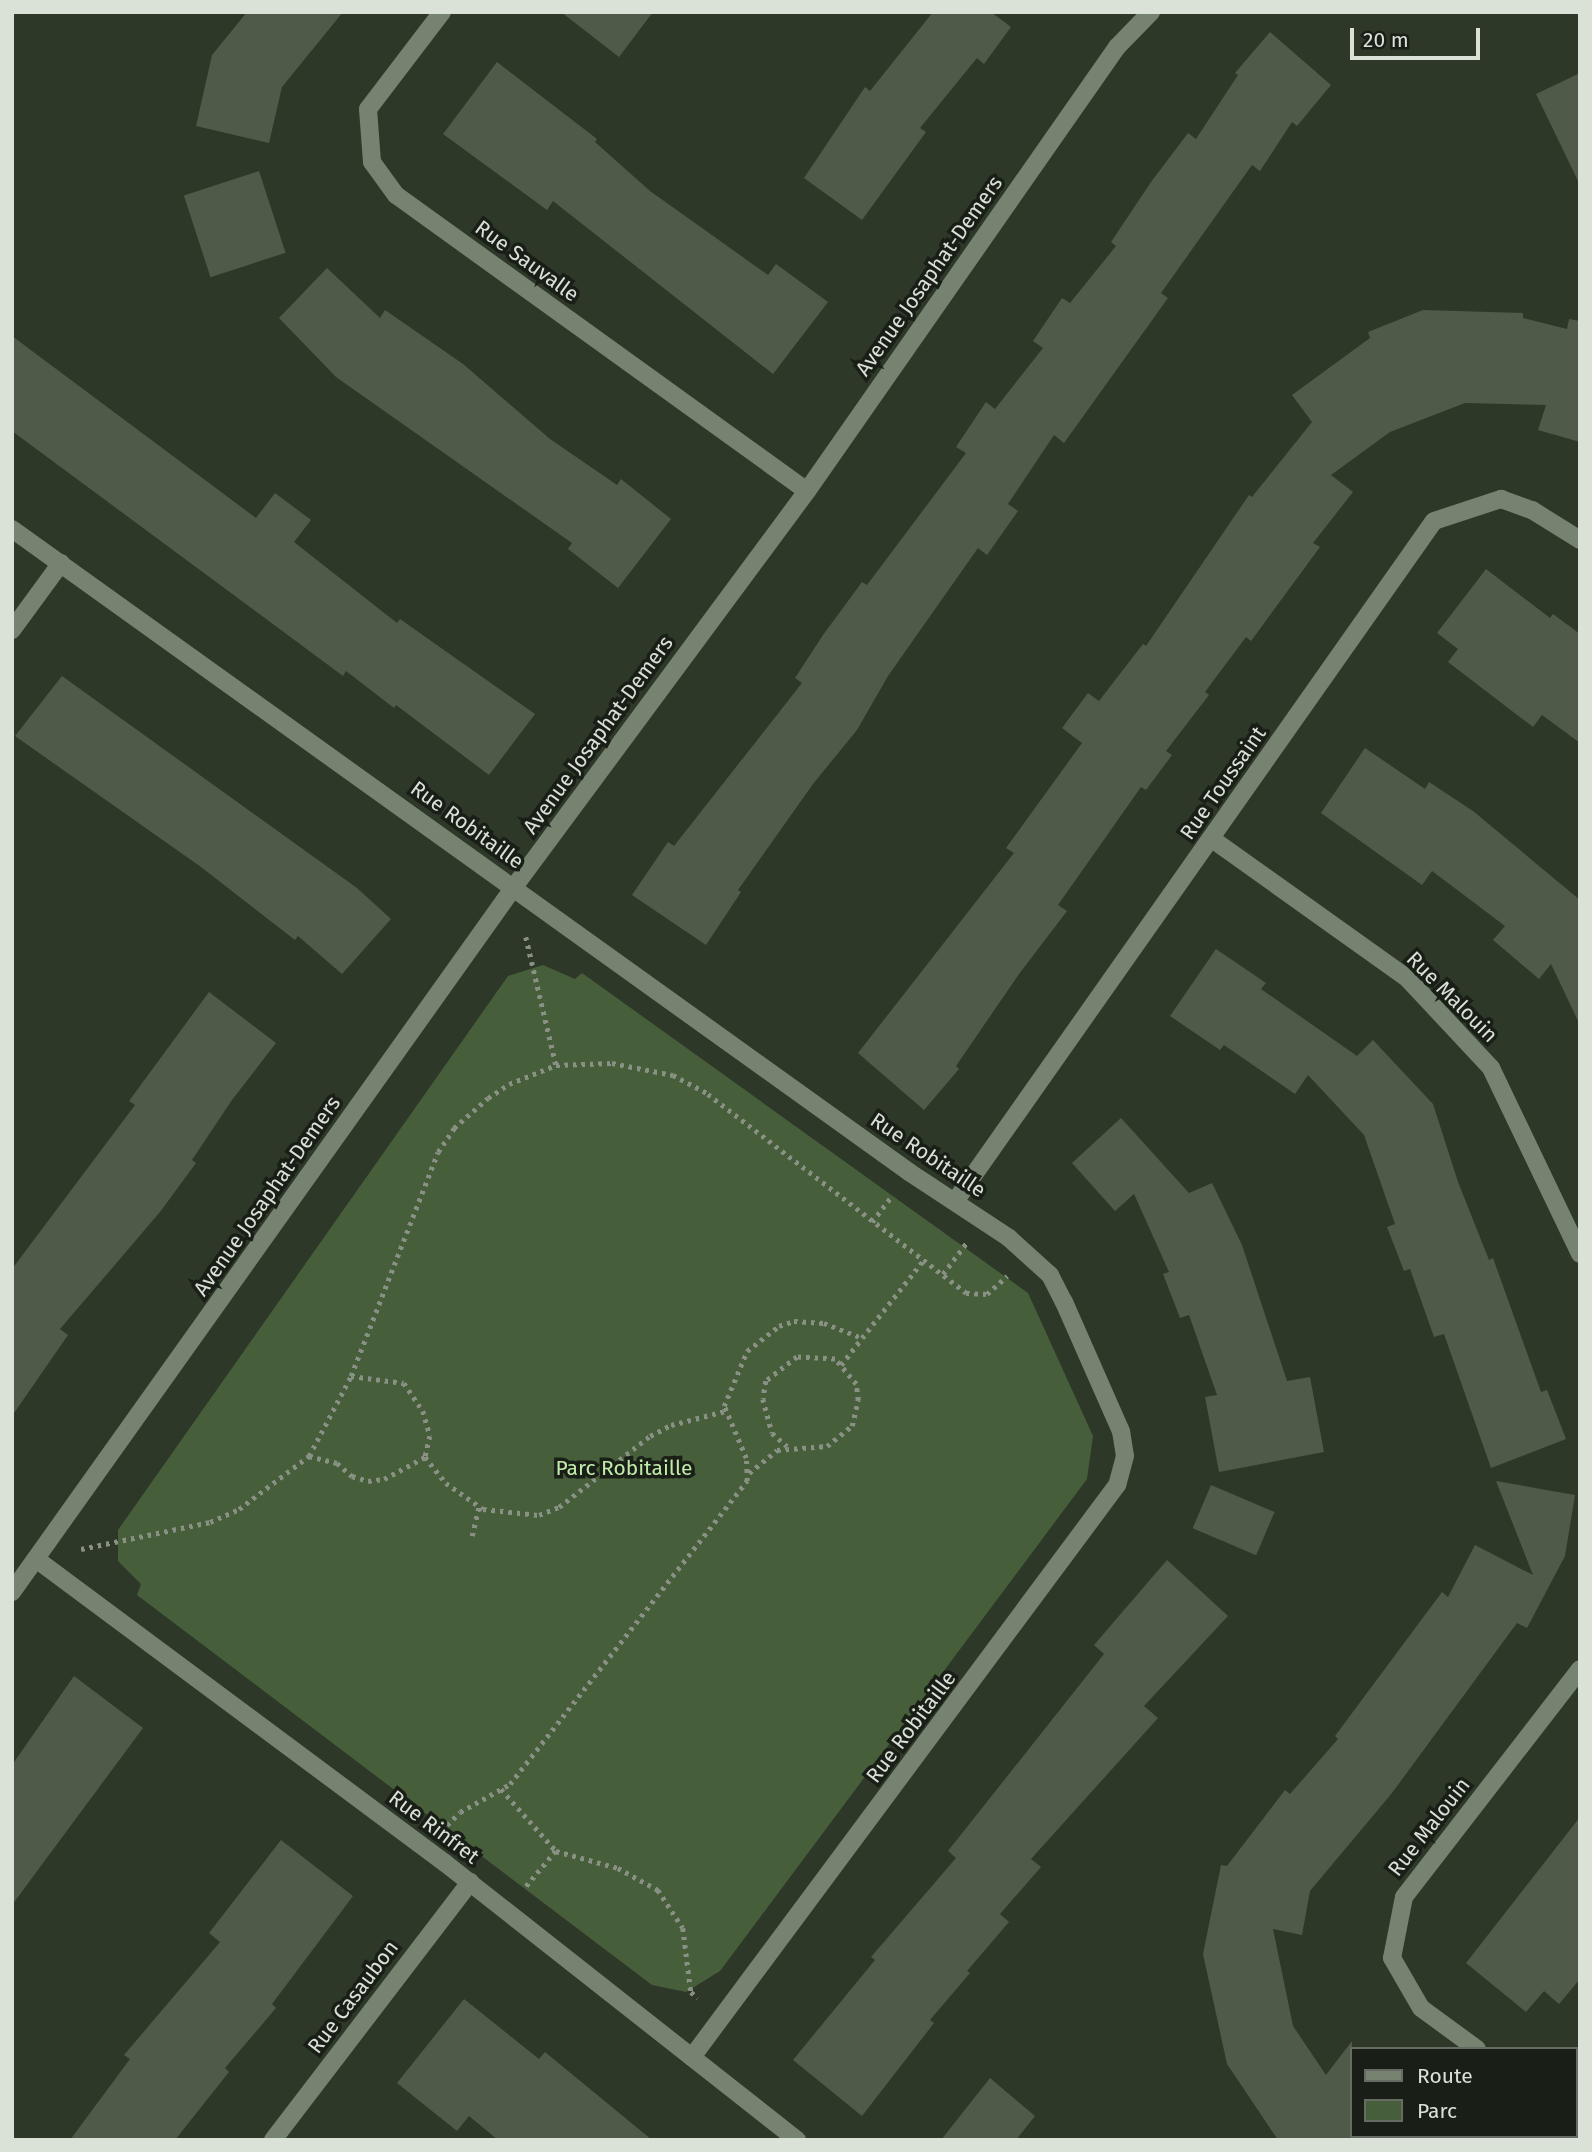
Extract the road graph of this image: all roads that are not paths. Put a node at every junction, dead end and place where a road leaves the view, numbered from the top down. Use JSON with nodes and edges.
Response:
{"nodes":[{"id":1,"x":442,"y":12,"type":"edge"},
{"id":2,"x":1151,"y":12,"type":"edge"},
{"id":3,"x":807,"y":491,"type":"junction"},
{"id":4,"x":12,"y":529,"type":"edge"},
{"id":5,"x":1580,"y":541,"type":"edge"},
{"id":6,"x":61,"y":563,"type":"junction"},
{"id":7,"x":12,"y":630,"type":"edge"},
{"id":8,"x":1212,"y":839,"type":"junction"},
{"id":9,"x":514,"y":887,"type":"junction"},
{"id":10,"x":956,"y":1200,"type":"junction"},
{"id":11,"x":1580,"y":1254,"type":"edge"},
{"id":12,"x":36,"y":1559,"type":"junction"},
{"id":13,"x":12,"y":1592,"type":"edge"},
{"id":14,"x":1580,"y":1669,"type":"edge"},
{"id":15,"x":470,"y":1882,"type":"junction"},
{"id":16,"x":1473,"y":2047,"type":"edge"},
{"id":17,"x":692,"y":2057,"type":"junction"},
{"id":18,"x":273,"y":2140,"type":"edge"},
{"id":19,"x":797,"y":2140,"type":"edge"}],
"edges":[{"from":1,"to":3,"type":"street","name":"Rue Sauvalle"},
{"from":2,"to":3,"type":"street","name":"Avenue Josaphat-Demers"},
{"from":3,"to":9,"type":"street","name":"Avenue Josaphat-Demers"},
{"from":4,"to":6,"type":"street","name":"Rue Robitaille"},
{"from":5,"to":8,"type":"street","name":"Rue Toussaint"},
{"from":6,"to":7,"type":"street"},
{"from":6,"to":9,"type":"street","name":"Rue Robitaille"},
{"from":8,"to":10,"type":"street","name":"Rue Toussaint"},
{"from":8,"to":11,"type":"street","name":"Rue Malouin"},
{"from":9,"to":10,"type":"street","name":"Rue Robitaille"},
{"from":9,"to":12,"type":"street","name":"Avenue Josaphat-Demers"},
{"from":10,"to":17,"type":"street","name":"Rue Robitaille"},
{"from":12,"to":13,"type":"street","name":"Avenue Josaphat-Demers"},
{"from":12,"to":15,"type":"street","name":"Rue Rinfret"},
{"from":14,"to":16,"type":"street","name":"Rue Malouin"},
{"from":15,"to":17,"type":"street","name":"Rue Rinfret"},
{"from":15,"to":18,"type":"street","name":"Rue Casaubon"},
{"from":17,"to":19,"type":"street","name":"Rue Rinfret"}]}
